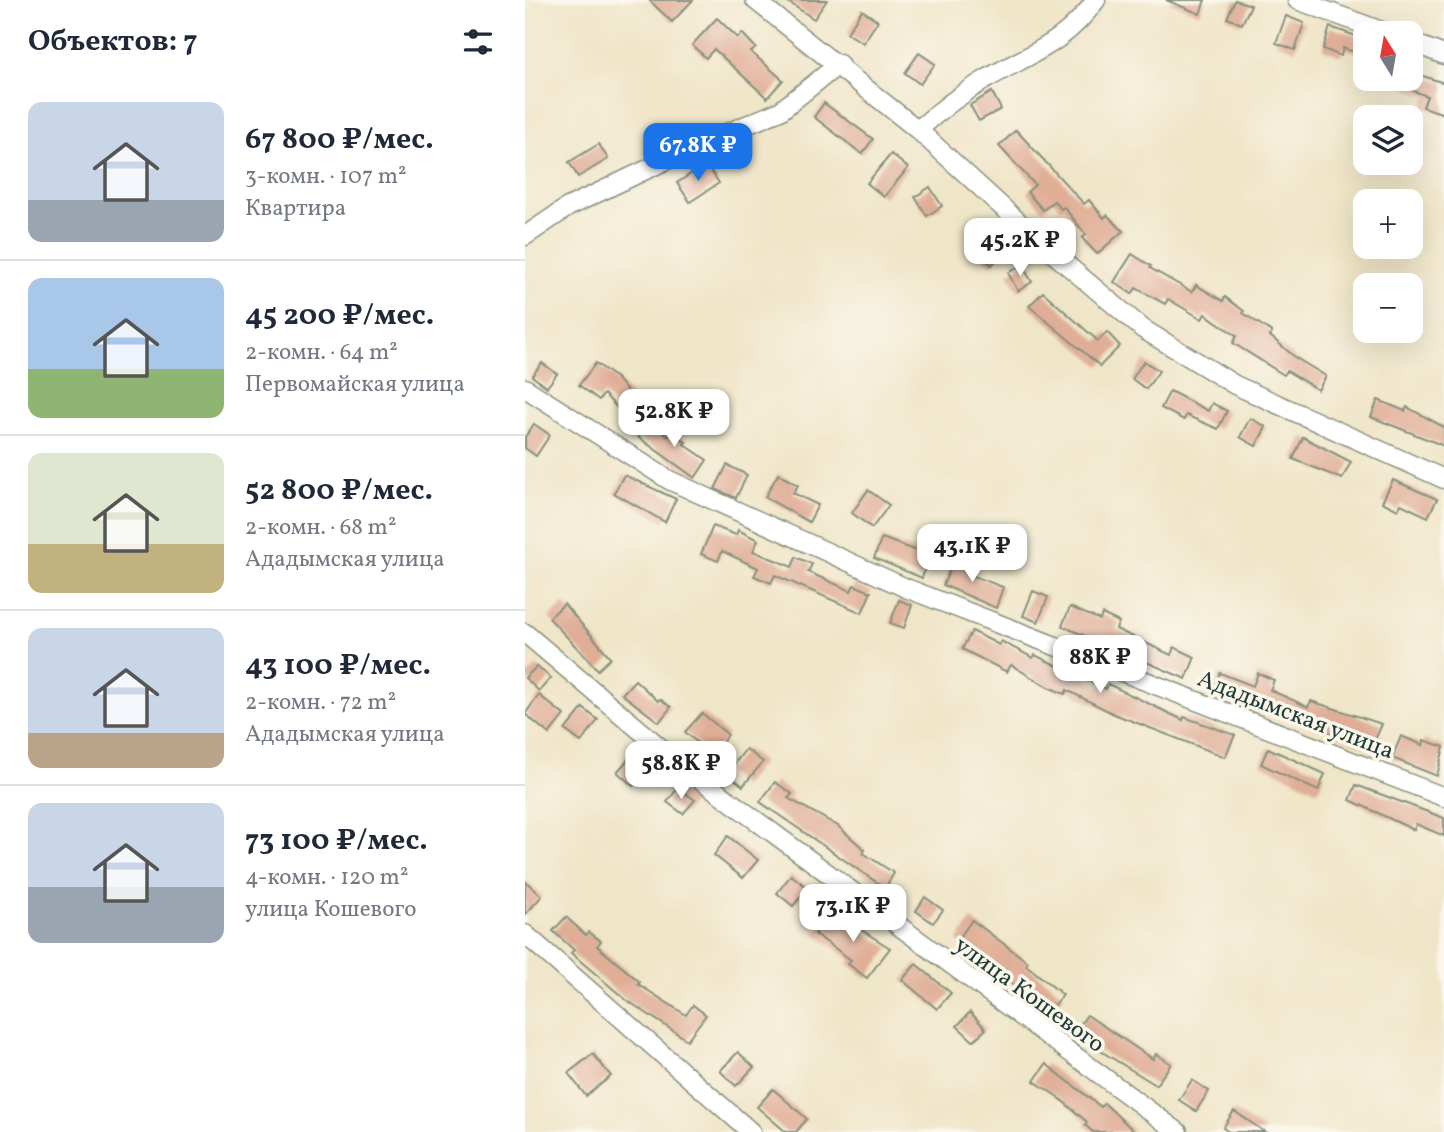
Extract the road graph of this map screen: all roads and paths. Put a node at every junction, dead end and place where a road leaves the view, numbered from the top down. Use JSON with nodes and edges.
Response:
{"nodes":[{"id":1,"x":755,"y":0,"type":"edge"},
{"id":2,"x":1096,"y":0,"type":"edge"},
{"id":3,"x":1297,"y":0,"type":"edge"},
{"id":4,"x":1354,"y":21,"type":"edge"},
{"id":5,"x":1423,"y":47,"type":"edge"},
{"id":6,"x":1444,"y":55,"type":"edge"},
{"id":7,"x":839,"y":64,"type":"junction"},
{"id":8,"x":918,"y":130,"type":"junction"},
{"id":9,"x":525,"y":236,"type":"edge"},
{"id":10,"x":525,"y":388,"type":"edge"},
{"id":11,"x":1444,"y":479,"type":"edge"},
{"id":12,"x":525,"y":633,"type":"edge"},
{"id":13,"x":1444,"y":797,"type":"edge"},
{"id":14,"x":525,"y":934,"type":"edge"},
{"id":15,"x":751,"y":1132,"type":"edge"},
{"id":16,"x":1178,"y":1132,"type":"edge"}],
"edges":[{"from":1,"to":7,"type":"street"},
{"from":2,"to":8,"type":"street"},
{"from":3,"to":4,"type":"street"},
{"from":5,"to":6,"type":"street"},
{"from":7,"to":8,"type":"street"},
{"from":7,"to":9,"type":"street"},
{"from":8,"to":11,"type":"street"},
{"from":10,"to":13,"type":"street","name":"Ададымская улица"},
{"from":12,"to":16,"type":"street","name":"улица Кошевого"},
{"from":14,"to":15,"type":"street"}]}
